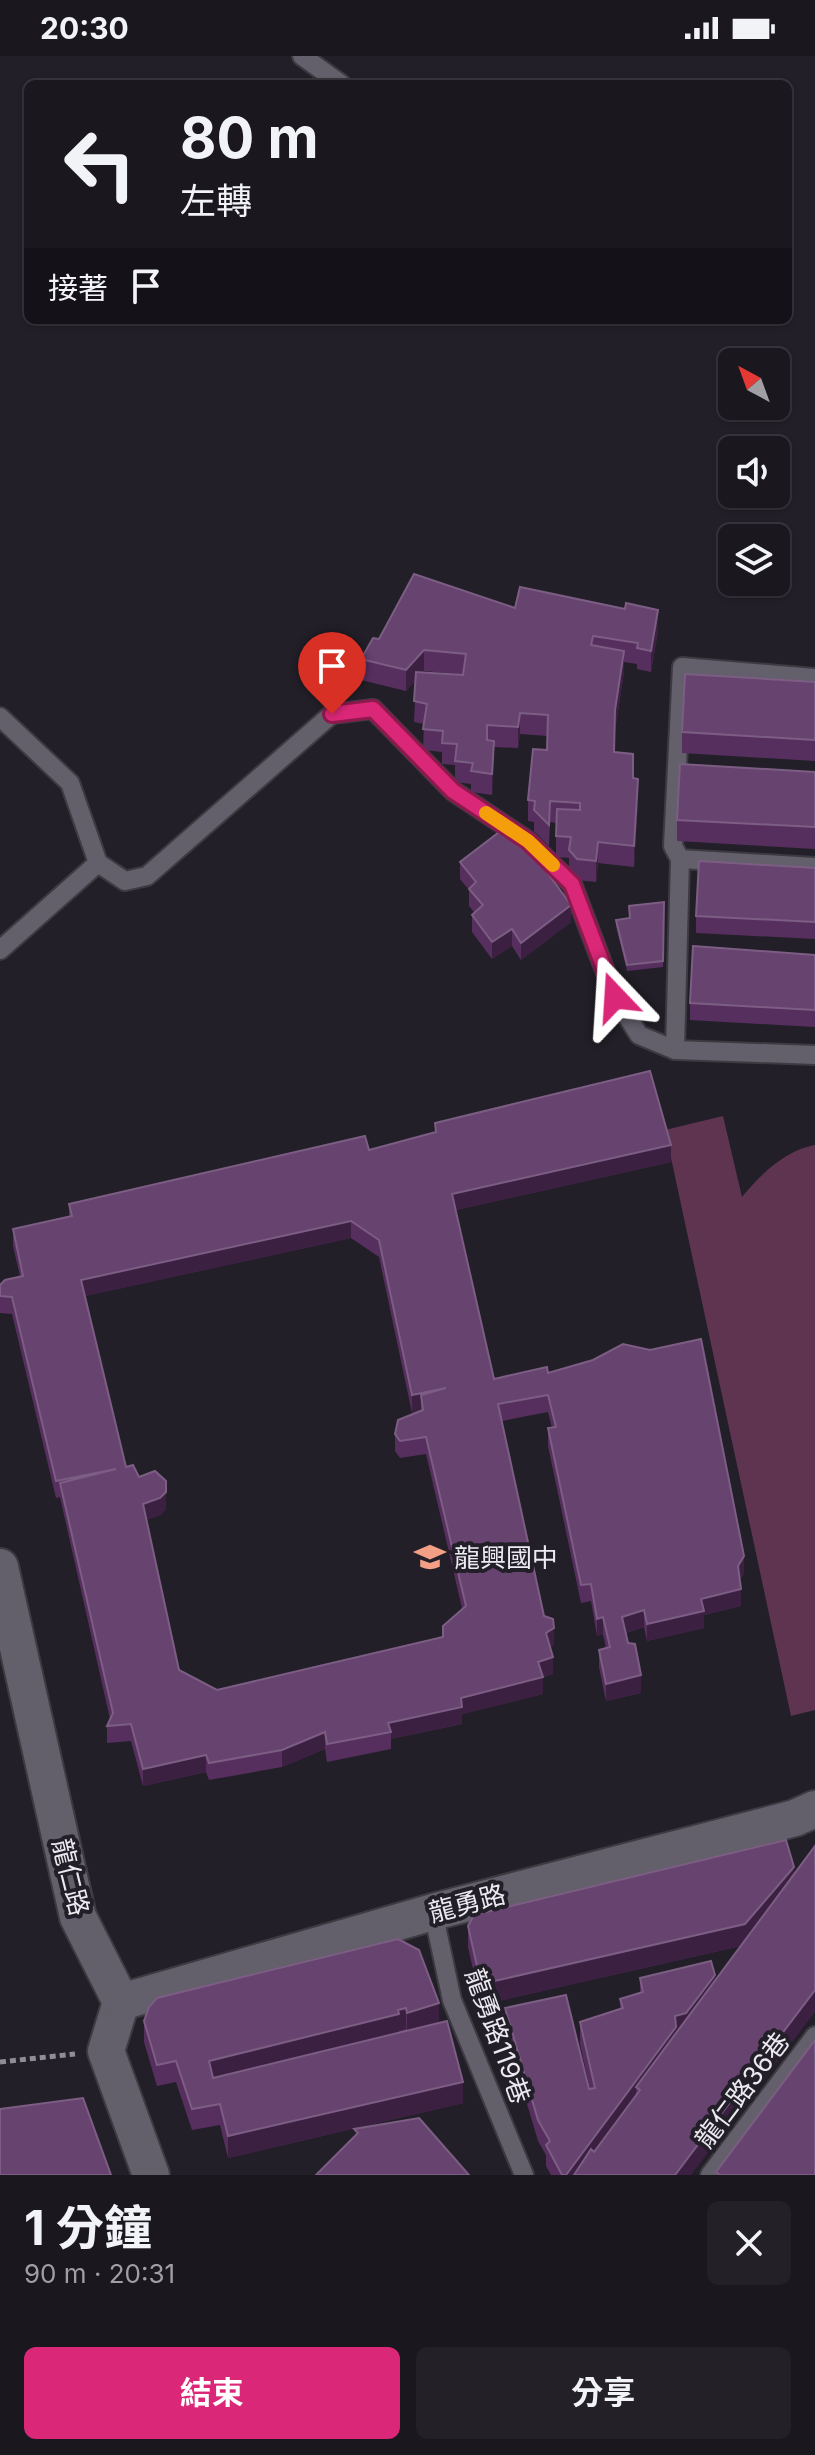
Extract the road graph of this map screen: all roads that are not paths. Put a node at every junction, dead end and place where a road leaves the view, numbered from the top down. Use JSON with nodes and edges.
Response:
{"nodes":[{"id":1,"x":302,"y":56,"type":"edge"},
{"id":2,"x":335,"y":80,"type":"edge"},
{"id":3,"x":815,"y":678,"type":"edge"},
{"id":4,"x":0,"y":717,"type":"edge"},
{"id":5,"x":680,"y":859,"type":"junction"},
{"id":6,"x":98,"y":863,"type":"junction"},
{"id":7,"x":815,"y":867,"type":"edge"},
{"id":8,"x":0,"y":950,"type":"edge"},
{"id":9,"x":675,"y":1050,"type":"junction"},
{"id":10,"x":815,"y":1055,"type":"edge"},
{"id":11,"x":0,"y":1567,"type":"edge"},
{"id":12,"x":815,"y":1809,"type":"edge"},
{"id":13,"x":433,"y":1912,"type":"junction"},
{"id":14,"x":121,"y":2002,"type":"junction"},
{"id":15,"x":815,"y":2036,"type":"edge"},
{"id":16,"x":151,"y":2175,"type":"edge"},
{"id":17,"x":524,"y":2175,"type":"edge"},
{"id":18,"x":710,"y":2175,"type":"edge"}],
"edges":[{"from":1,"to":2,"type":"lane"},
{"from":3,"to":5,"type":"lane"},
{"from":4,"to":6,"type":"lane"},
{"from":5,"to":7,"type":"lane"},
{"from":5,"to":9,"type":"lane"},
{"from":6,"to":8,"type":"lane"},
{"from":6,"to":9,"type":"lane"},
{"from":9,"to":10,"type":"lane"},
{"from":11,"to":14,"type":"street","name":"龍仁路"},
{"from":12,"to":13,"type":"street","name":"龍勇路"},
{"from":13,"to":14,"type":"street","name":"龍勇路"},
{"from":13,"to":17,"type":"lane","name":"龍勇路119巷"},
{"from":14,"to":16,"type":"street"},
{"from":15,"to":18,"type":"lane","name":"龍仁路36巷"}]}
